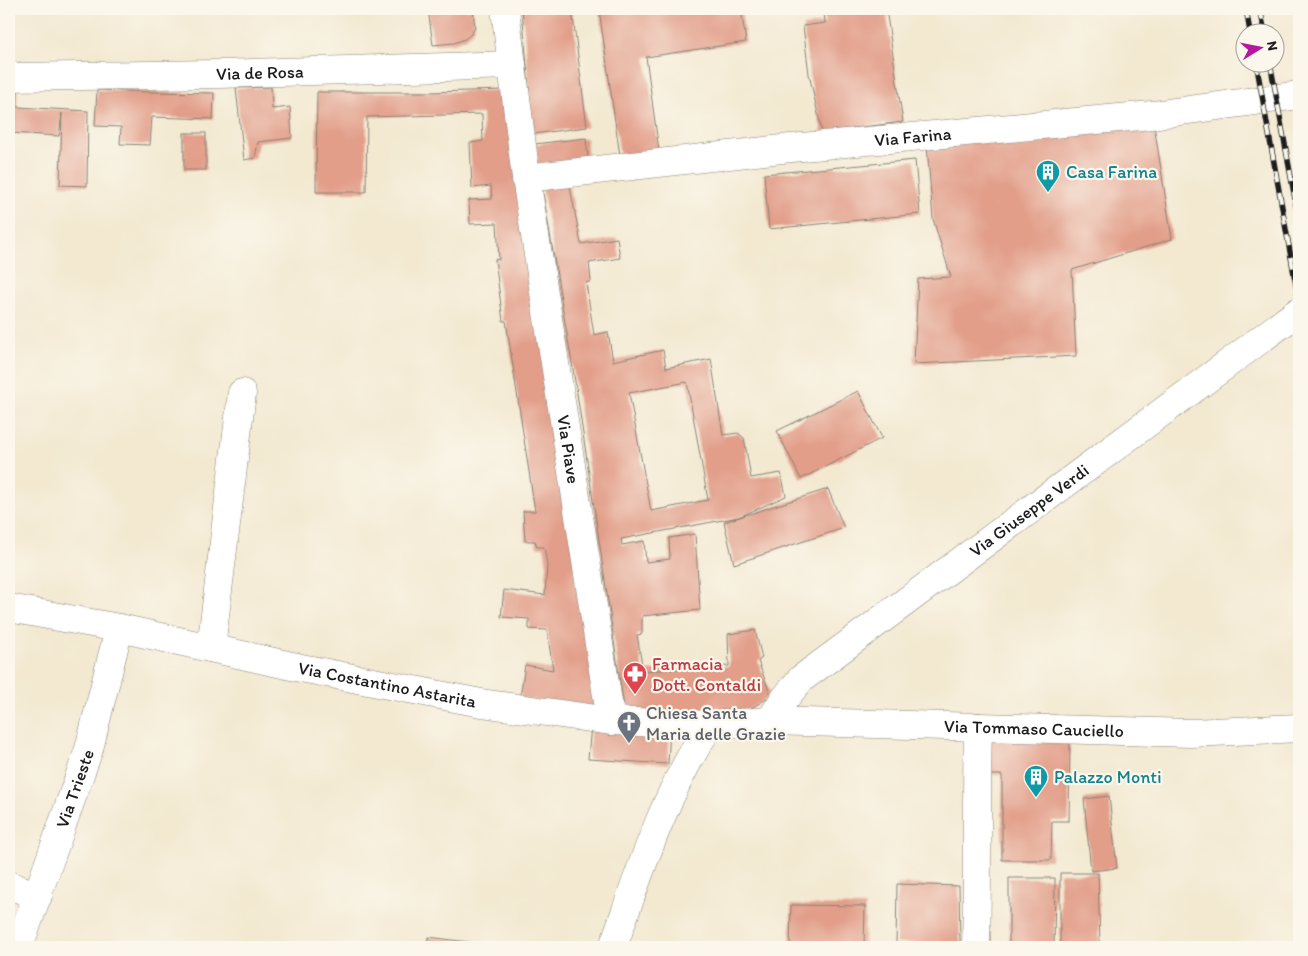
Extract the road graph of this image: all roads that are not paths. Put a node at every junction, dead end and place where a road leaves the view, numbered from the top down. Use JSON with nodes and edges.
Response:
{"nodes":[{"id":1,"x":505,"y":9,"type":"edge"},
{"id":2,"x":512,"y":65,"type":"junction"},
{"id":3,"x":9,"y":76,"type":"edge"},
{"id":4,"x":1299,"y":95,"type":"edge"},
{"id":5,"x":526,"y":178,"type":"junction"},
{"id":6,"x":1299,"y":311,"type":"edge"},
{"id":7,"x":242,"y":393,"type":"dead end"},
{"id":8,"x":9,"y":608,"type":"edge"},
{"id":9,"x":119,"y":628,"type":"junction"},
{"id":10,"x":211,"y":648,"type":"junction"},
{"id":11,"x":610,"y":721,"type":"junction"},
{"id":12,"x":770,"y":721,"type":"junction"},
{"id":13,"x":710,"y":725,"type":"junction"},
{"id":14,"x":978,"y":727,"type":"junction"},
{"id":15,"x":1299,"y":728,"type":"edge"},
{"id":16,"x":9,"y":885,"type":"edge"},
{"id":17,"x":38,"y":896,"type":"junction"},
{"id":18,"x":19,"y":947,"type":"edge"},
{"id":19,"x":614,"y":947,"type":"edge"},
{"id":20,"x":976,"y":947,"type":"edge"}],
"edges":[{"from":1,"to":2,"type":"street","name":"Via Piave"},
{"from":2,"to":3,"type":"street","name":"Via de Rosa"},
{"from":2,"to":5,"type":"street","name":"Via Piave"},
{"from":4,"to":5,"type":"street","name":"Via Farina"},
{"from":5,"to":11,"type":"street","name":"Via Piave"},
{"from":6,"to":12,"type":"street","name":"Via Giuseppe Verdi"},
{"from":7,"to":10,"type":"street"},
{"from":8,"to":9,"type":"street","name":"Via Costantino Astarita"},
{"from":9,"to":10,"type":"street","name":"Via Costantino Astarita"},
{"from":9,"to":17,"type":"street","name":"Via Trieste"},
{"from":10,"to":11,"type":"street","name":"Via Costantino Astarita"},
{"from":11,"to":13,"type":"street","name":"Via Costantino Astarita"},
{"from":12,"to":13,"type":"street","name":"Via Costantino Astarita"},
{"from":12,"to":14,"type":"street","name":"Via Tommaso Cauciello"},
{"from":13,"to":19,"type":"street"},
{"from":14,"to":15,"type":"street","name":"Via Tommaso Cauciello"},
{"from":14,"to":20,"type":"street"},
{"from":16,"to":17,"type":"street"},
{"from":17,"to":18,"type":"street","name":"Via Trieste"}]}
